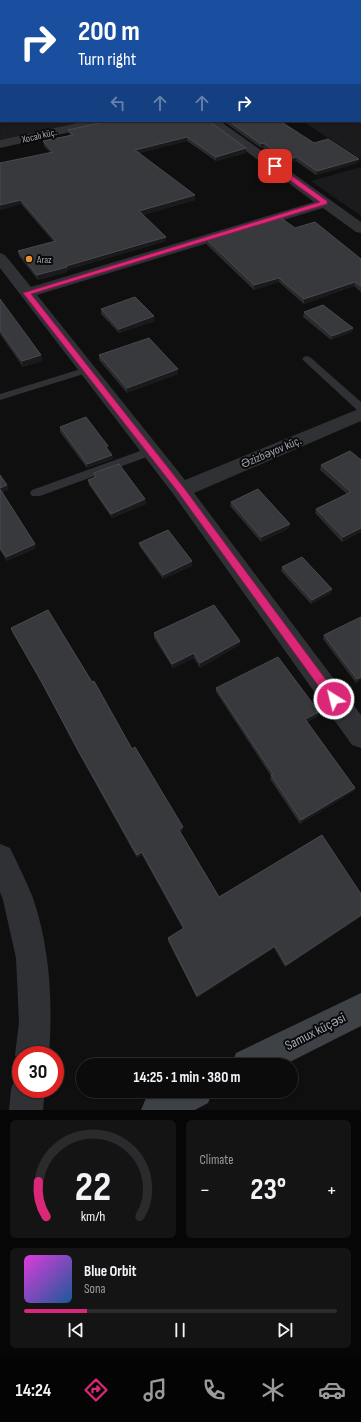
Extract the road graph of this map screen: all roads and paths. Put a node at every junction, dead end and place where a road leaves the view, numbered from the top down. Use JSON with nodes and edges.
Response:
{"nodes":[{"id":1,"x":98,"y":122,"type":"edge"},
{"id":2,"x":213,"y":122,"type":"edge"},
{"id":3,"x":0,"y":144,"type":"edge"},
{"id":4,"x":325,"y":203,"type":"junction"},
{"id":5,"x":361,"y":228,"type":"edge"},
{"id":6,"x":0,"y":258,"type":"edge"},
{"id":7,"x":26,"y":293,"type":"junction"},
{"id":8,"x":307,"y":359,"type":"dead end"},
{"id":9,"x":87,"y":370,"type":"junction"},
{"id":10,"x":0,"y":398,"type":"edge"},
{"id":11,"x":361,"y":408,"type":"edge"},
{"id":12,"x":361,"y":414,"type":"edge"},
{"id":13,"x":151,"y":451,"type":"junction"},
{"id":14,"x":181,"y":490,"type":"junction"},
{"id":15,"x":36,"y":493,"type":"dead end"},
{"id":16,"x":361,"y":736,"type":"edge"},
{"id":17,"x":0,"y":858,"type":"edge"},
{"id":18,"x":361,"y":1009,"type":"edge"},
{"id":19,"x":33,"y":1046,"type":"edge"},
{"id":20,"x":262,"y":1058,"type":"edge"},
{"id":21,"x":27,"y":1098,"type":"edge"},
{"id":22,"x":182,"y":1098,"type":"edge"},
{"id":23,"x":26,"y":1110,"type":"edge"},
{"id":24,"x":158,"y":1110,"type":"edge"}],
"edges":[{"from":1,"to":3,"type":"street","name":"Xocalı küç."},
{"from":2,"to":4,"type":"street"},
{"from":4,"to":5,"type":"street"},
{"from":4,"to":7,"type":"street"},
{"from":6,"to":7,"type":"street"},
{"from":7,"to":9,"type":"street"},
{"from":8,"to":11,"type":"lane"},
{"from":9,"to":10,"type":"lane"},
{"from":9,"to":13,"type":"street"},
{"from":12,"to":14,"type":"street","name":"Əzizbəyov küç."},
{"from":13,"to":14,"type":"street"},
{"from":13,"to":15,"type":"lane"},
{"from":14,"to":16,"type":"street"},
{"from":17,"to":19,"type":"street"},
{"from":18,"to":20,"type":"main road","name":"Samux küçəsi"},
{"from":21,"to":23,"type":"street"},
{"from":22,"to":24,"type":"main road"}]}
